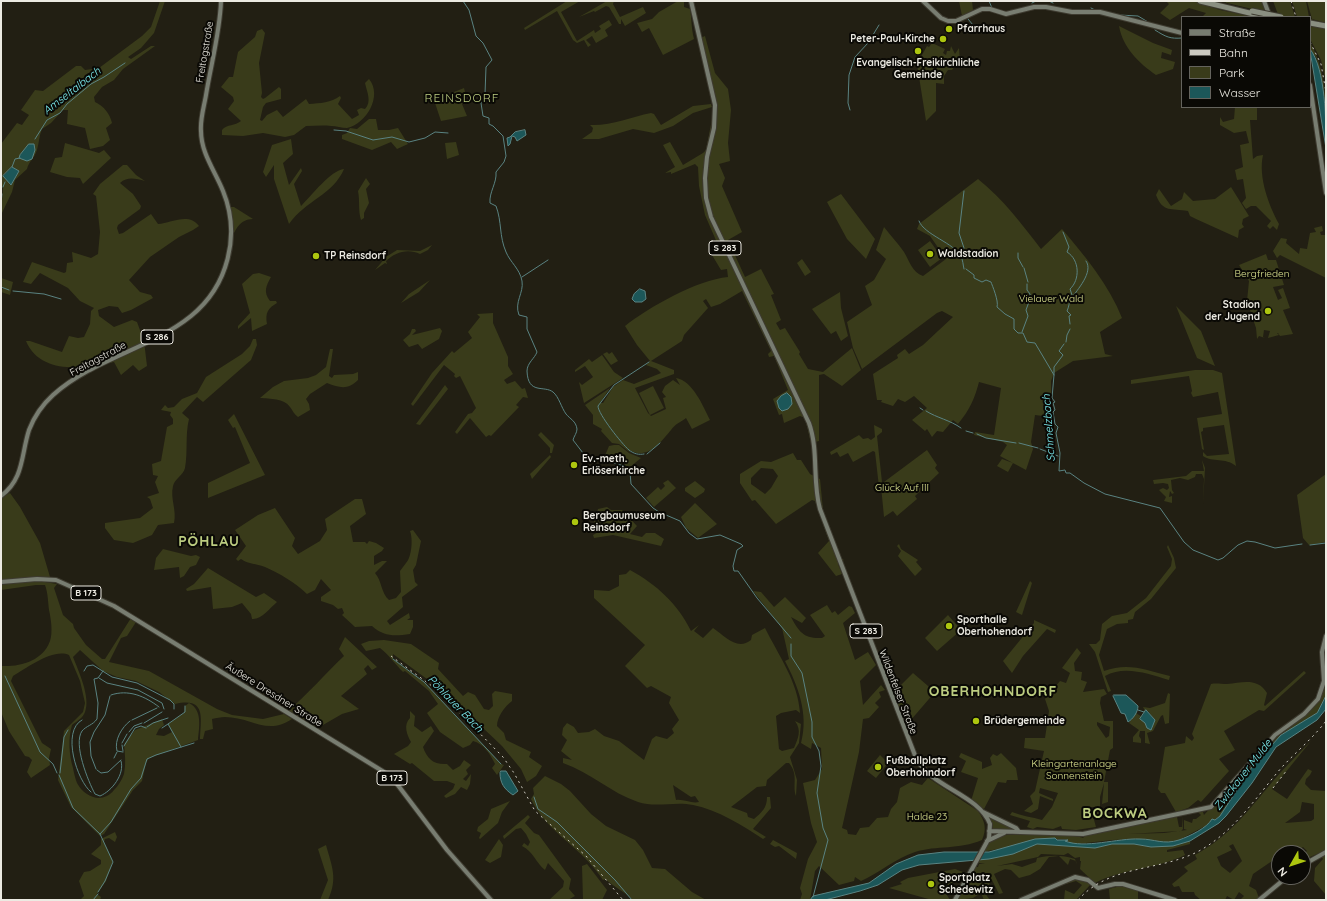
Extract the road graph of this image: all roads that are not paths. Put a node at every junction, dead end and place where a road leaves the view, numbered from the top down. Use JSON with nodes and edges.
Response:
{"nodes":[{"id":1,"x":222,"y":1,"type":"edge"},
{"id":2,"x":923,"y":1,"type":"edge"},
{"id":3,"x":1200,"y":1,"type":"edge"},
{"id":4,"x":1209,"y":1,"type":"edge"},
{"id":5,"x":1264,"y":1,"type":"edge"},
{"id":6,"x":691,"y":3,"type":"edge"},
{"id":7,"x":1252,"y":13,"type":"junction"},
{"id":8,"x":1262,"y":16,"type":"edge"},
{"id":9,"x":1270,"y":16,"type":"edge"},
{"id":10,"x":1274,"y":16,"type":"edge"},
{"id":11,"x":1311,"y":24,"type":"edge"},
{"id":12,"x":1326,"y":27,"type":"edge"},
{"id":13,"x":1181,"y":33,"type":"edge"},
{"id":14,"x":1311,"y":92,"type":"edge"},
{"id":15,"x":1326,"y":193,"type":"edge"},
{"id":16,"x":3,"y":495,"type":"edge"},
{"id":17,"x":1,"y":582,"type":"edge"},
{"id":18,"x":1326,"y":636,"type":"edge"},
{"id":19,"x":1324,"y":652,"type":"edge"},
{"id":20,"x":982,"y":812,"type":"junction"},
{"id":21,"x":989,"y":832,"type":"junction"},
{"id":22,"x":1018,"y":832,"type":"junction"},
{"id":23,"x":1004,"y":833,"type":"junction"},
{"id":24,"x":985,"y":844,"type":"junction"},
{"id":25,"x":1326,"y":852,"type":"edge"},
{"id":26,"x":1311,"y":860,"type":"edge"},
{"id":27,"x":1277,"y":885,"type":"edge"},
{"id":28,"x":491,"y":900,"type":"edge"},
{"id":29,"x":954,"y":900,"type":"edge"},
{"id":30,"x":1021,"y":900,"type":"edge"},
{"id":31,"x":1175,"y":900,"type":"edge"},
{"id":32,"x":1259,"y":900,"type":"edge"}],
"edges":[{"from":1,"to":16,"type":"main road","name":"Freitagstraße","number":"S 286"},
{"from":2,"to":13,"type":"main road"},
{"from":3,"to":7,"type":"highway"},
{"from":4,"to":7,"type":"highway"},
{"from":5,"to":9,"type":"main road"},
{"from":6,"to":20,"type":"main road","name":"Wildenfelser Straße","number":"S 283"},
{"from":7,"to":8,"type":"highway","bridge":true},
{"from":7,"to":10,"type":"highway","bridge":true},
{"from":11,"to":12,"type":"highway"},
{"from":14,"to":15,"type":"main road"},
{"from":17,"to":28,"type":"main road","name":"Äußere Dresdner Straße","number":"B 173"},
{"from":18,"to":19,"type":"main road"},
{"from":19,"to":22,"type":"main road"},
{"from":20,"to":21,"type":"main road","name":"Wildenfelser Straße"},
{"from":20,"to":22,"type":"main road","number":"S 283"},
{"from":21,"to":22,"type":"main road"},
{"from":21,"to":23,"type":"main road"},
{"from":21,"to":24,"type":"main road","name":"Wildenfelser Straße"},
{"from":22,"to":23,"type":"main road"},
{"from":23,"to":24,"type":"main road"},
{"from":24,"to":29,"type":"main road","name":"Wildenfelser Straße"},
{"from":25,"to":26,"type":"main road"},
{"from":27,"to":32,"type":"main road"},
{"from":30,"to":31,"type":"main road"}]}
